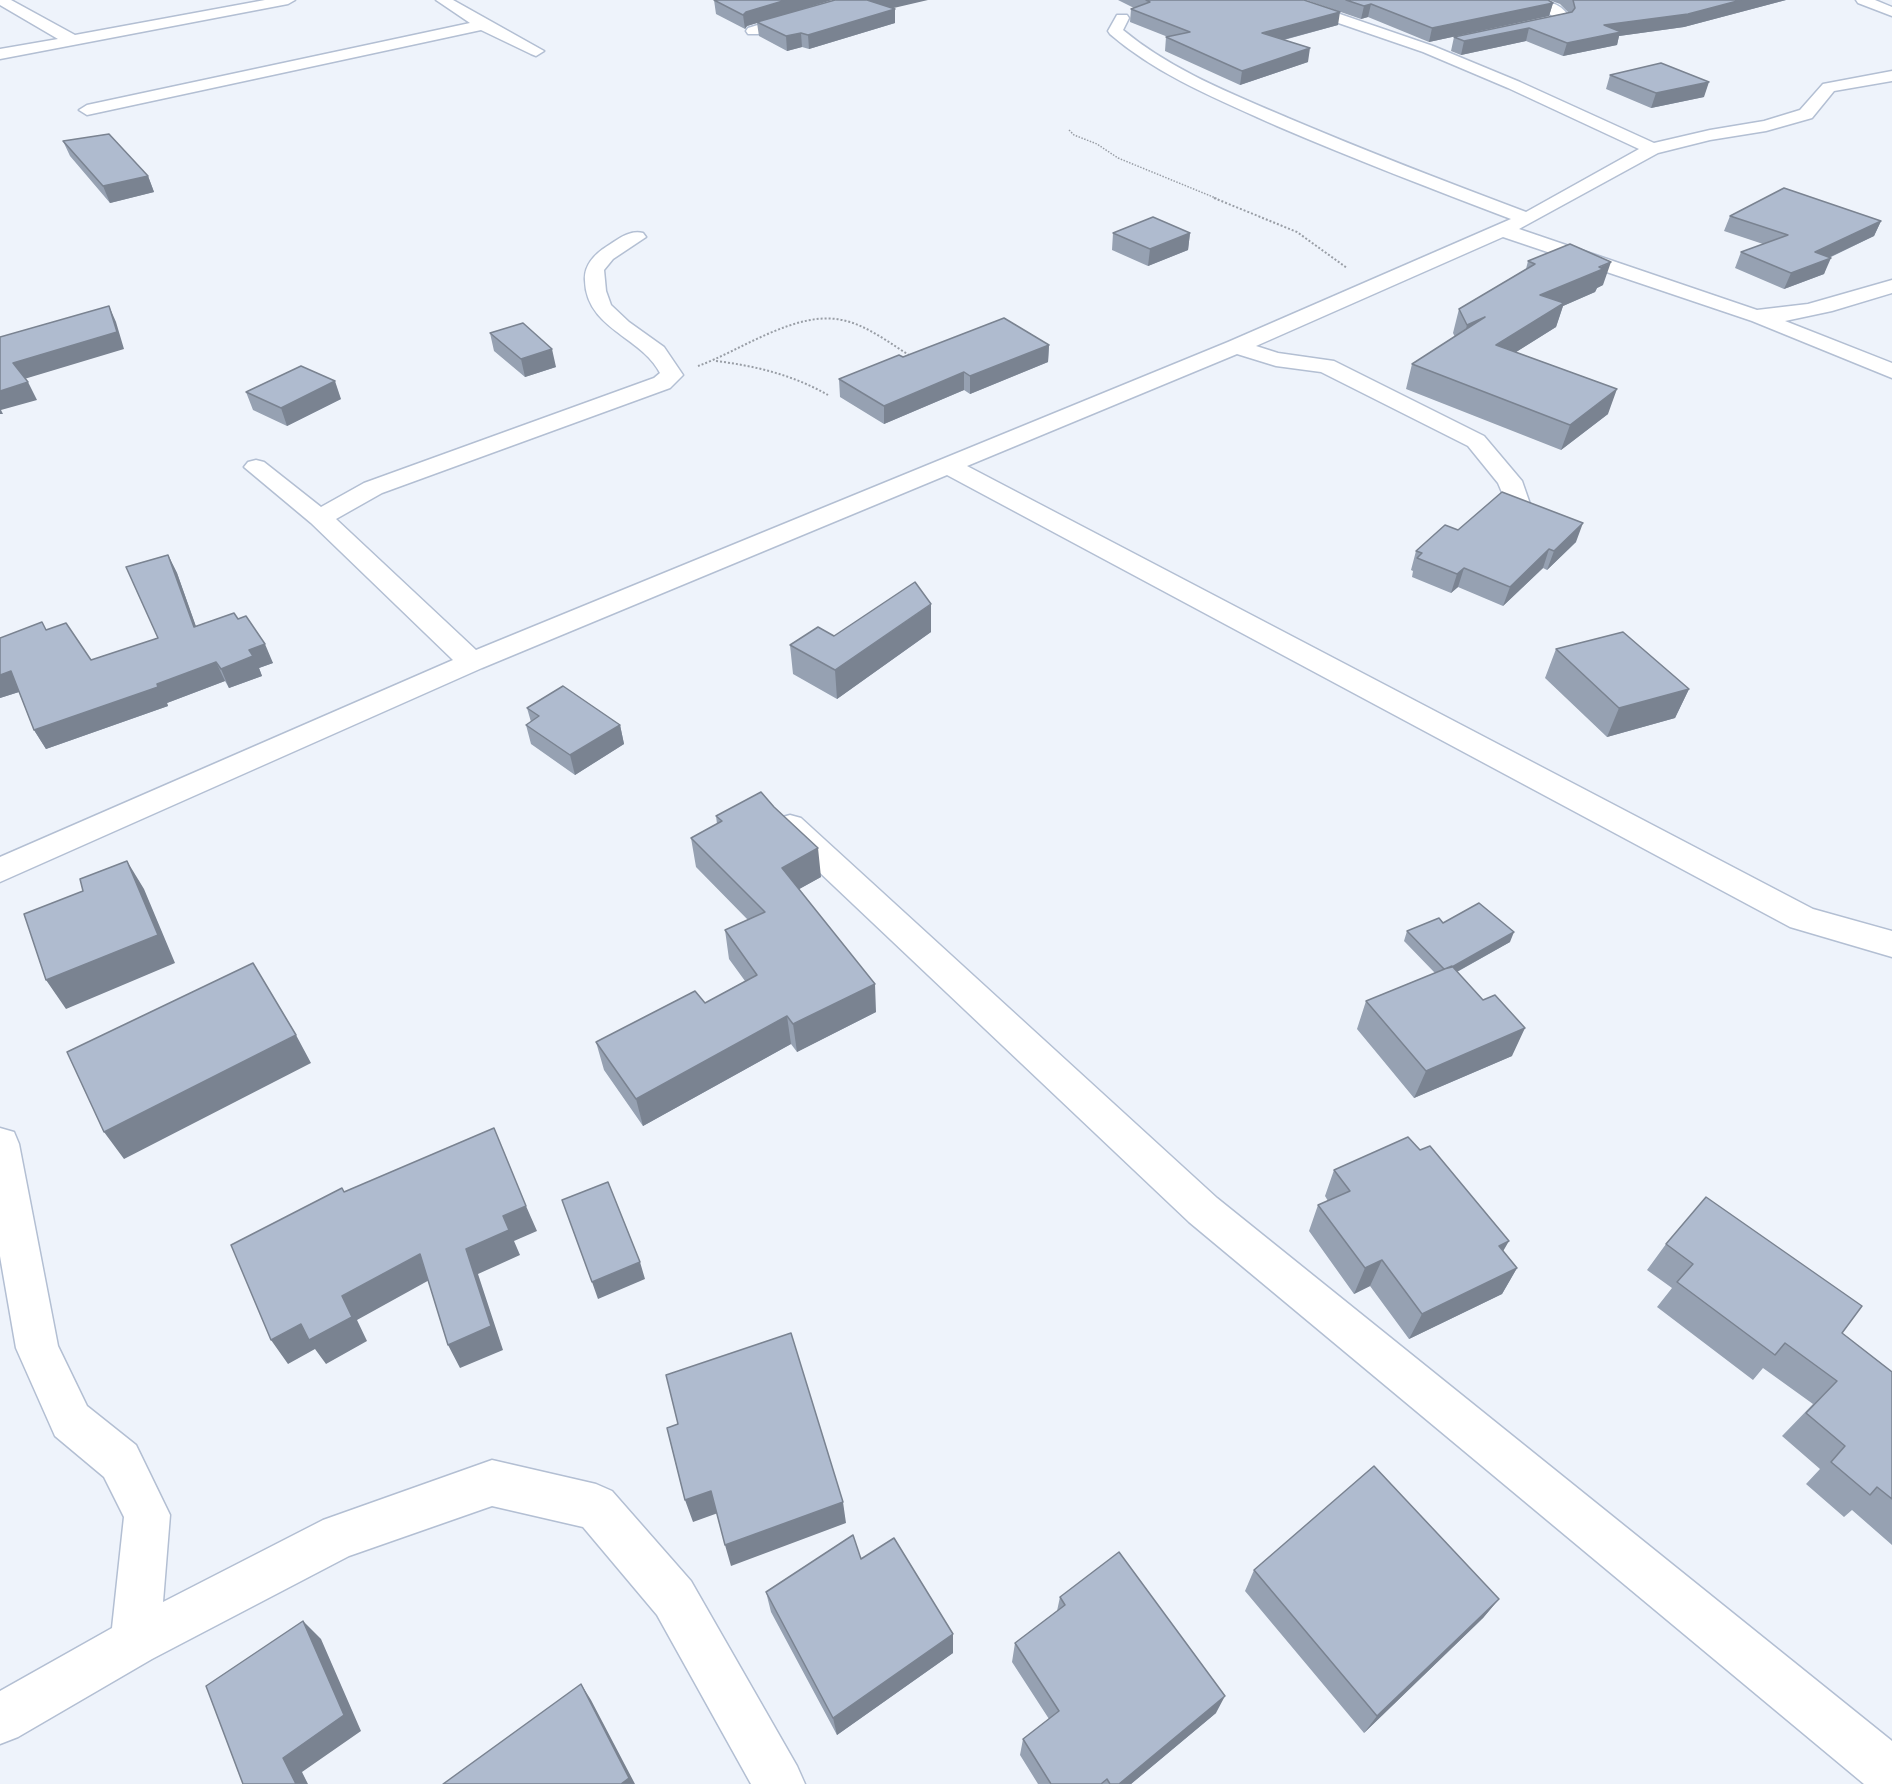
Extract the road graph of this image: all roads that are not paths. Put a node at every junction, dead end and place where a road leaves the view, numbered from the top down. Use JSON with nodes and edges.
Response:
{"nodes":[{"id":1,"x":1,"y":0,"type":"edge"},
{"id":2,"x":288,"y":0,"type":"edge"},
{"id":3,"x":443,"y":0,"type":"edge"},
{"id":4,"x":852,"y":0,"type":"edge"},
{"id":5,"x":1285,"y":0,"type":"edge"},
{"id":6,"x":1537,"y":0,"type":"edge"},
{"id":7,"x":1863,"y":0,"type":"edge"},
{"id":8,"x":1892,"y":12,"type":"edge"},
{"id":9,"x":1122,"y":18,"type":"dead end"},
{"id":10,"x":483,"y":25,"type":"junction"},
{"id":11,"x":753,"y":31,"type":"dead end"},
{"id":12,"x":1508,"y":33,"type":"edge"},
{"id":13,"x":72,"y":40,"type":"junction"},
{"id":14,"x":1451,"y":44,"type":"dead end"},
{"id":15,"x":1428,"y":49,"type":"junction"},
{"id":16,"x":536,"y":51,"type":"dead end"},
{"id":17,"x":0,"y":54,"type":"edge"},
{"id":18,"x":1892,"y":76,"type":"edge"},
{"id":19,"x":87,"y":110,"type":"dead end"},
{"id":20,"x":1653,"y":149,"type":"junction"},
{"id":21,"x":1527,"y":219,"type":"junction"},
{"id":22,"x":1502,"y":230,"type":"junction"},
{"id":23,"x":636,"y":237,"type":"dead end"},
{"id":24,"x":1892,"y":286,"type":"edge"},
{"id":25,"x":1755,"y":316,"type":"junction"},
{"id":26,"x":1236,"y":347,"type":"junction"},
{"id":27,"x":1892,"y":371,"type":"edge"},
{"id":28,"x":256,"y":467,"type":"dead end"},
{"id":29,"x":950,"y":467,"type":"junction"},
{"id":30,"x":1518,"y":504,"type":"edge"},
{"id":31,"x":320,"y":518,"type":"junction"},
{"id":32,"x":472,"y":662,"type":"junction"},
{"id":33,"x":790,"y":826,"type":"edge"},
{"id":34,"x":0,"y":870,"type":"edge"},
{"id":35,"x":1892,"y":945,"type":"edge"},
{"id":36,"x":0,"y":1143,"type":"edge"},
{"id":37,"x":135,"y":1642,"type":"junction"},
{"id":38,"x":0,"y":1719,"type":"edge"},
{"id":39,"x":1892,"y":1774,"type":"edge"},
{"id":40,"x":779,"y":1784,"type":"edge"}],
"edges":[{"from":1,"to":13,"type":"street"},
{"from":2,"to":13,"type":"street"},
{"from":3,"to":10,"type":"street"},
{"from":4,"to":11,"type":"street"},
{"from":5,"to":15,"type":"street"},
{"from":6,"to":12,"type":"street"},
{"from":7,"to":8,"type":"street"},
{"from":9,"to":21,"type":"street"},
{"from":10,"to":16,"type":"street"},
{"from":10,"to":19,"type":"street"},
{"from":13,"to":17,"type":"street"},
{"from":14,"to":15,"type":"street"},
{"from":15,"to":20,"type":"street"},
{"from":18,"to":20,"type":"street"},
{"from":20,"to":21,"type":"street"},
{"from":21,"to":22,"type":"street"},
{"from":22,"to":25,"type":"street"},
{"from":22,"to":26,"type":"street"},
{"from":23,"to":31,"type":"street"},
{"from":24,"to":25,"type":"street"},
{"from":25,"to":27,"type":"street"},
{"from":26,"to":29,"type":"street"},
{"from":26,"to":30,"type":"street"},
{"from":28,"to":31,"type":"street"},
{"from":29,"to":32,"type":"street"},
{"from":29,"to":35,"type":"street"},
{"from":31,"to":32,"type":"street"},
{"from":32,"to":34,"type":"street"},
{"from":33,"to":39,"type":"street"},
{"from":36,"to":37,"type":"street"},
{"from":37,"to":38,"type":"street"},
{"from":37,"to":40,"type":"street"}]}
